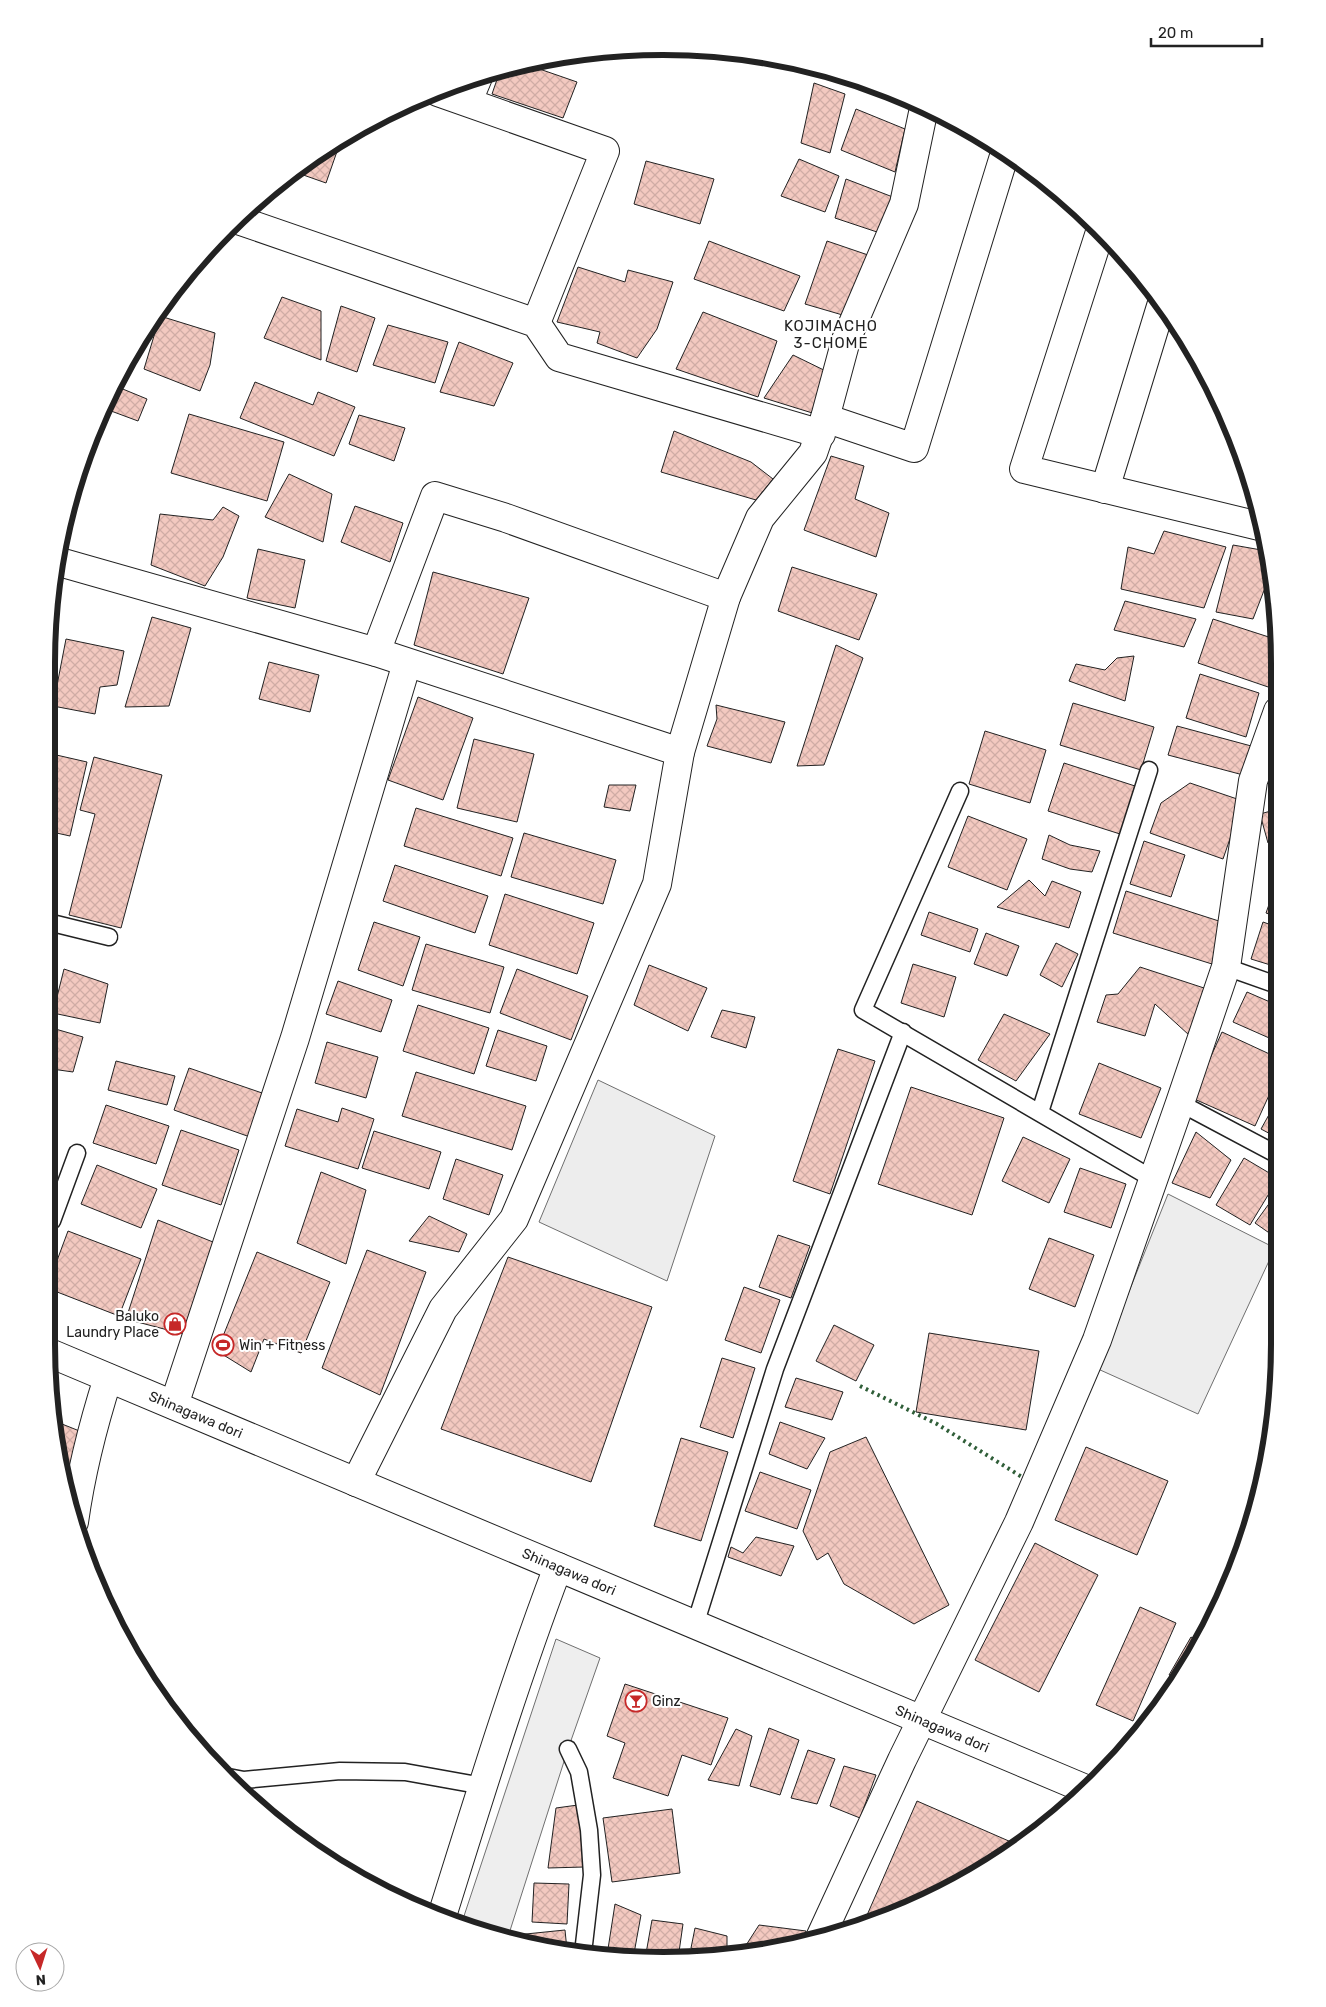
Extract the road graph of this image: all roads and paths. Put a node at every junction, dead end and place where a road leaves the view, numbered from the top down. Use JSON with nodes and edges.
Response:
{"nodes":[{"id":1,"x":473,"y":89,"type":"edge"},
{"id":2,"x":459,"y":90,"type":"edge"},
{"id":3,"x":923,"y":114,"type":"edge"},
{"id":4,"x":1003,"y":159,"type":"edge"},
{"id":5,"x":245,"y":222,"type":"edge"},
{"id":6,"x":1098,"y":238,"type":"edge"},
{"id":7,"x":1159,"y":312,"type":"edge"},
{"id":8,"x":536,"y":323,"type":"junction"},
{"id":9,"x":823,"y":426,"type":"junction"},
{"id":10,"x":1104,"y":489,"type":"junction"},
{"id":11,"x":1254,"y":525,"type":"edge"},
{"id":12,"x":64,"y":563,"type":"edge"},
{"id":13,"x":726,"y":597,"type":"junction"},
{"id":14,"x":376,"y":652,"type":"junction"},
{"id":15,"x":407,"y":663,"type":"junction"},
{"id":16,"x":1271,"y":731,"type":"edge"},
{"id":17,"x":680,"y":752,"type":"junction"},
{"id":18,"x":1149,"y":770,"type":"dead end"},
{"id":19,"x":960,"y":792,"type":"dead end"},
{"id":20,"x":55,"y":924,"type":"edge"},
{"id":21,"x":109,"y":937,"type":"dead end"},
{"id":22,"x":1226,"y":967,"type":"junction"},
{"id":23,"x":1271,"y":983,"type":"edge"},
{"id":24,"x":903,"y":1032,"type":"junction"},
{"id":25,"x":1180,"y":1103,"type":"junction"},
{"id":26,"x":1040,"y":1112,"type":"junction"},
{"id":27,"x":1271,"y":1151,"type":"edge"},
{"id":28,"x":77,"y":1153,"type":"dead end"},
{"id":29,"x":1153,"y":1179,"type":"junction"},
{"id":30,"x":55,"y":1213,"type":"edge"},
{"id":31,"x":55,"y":1355,"type":"edge"},
{"id":32,"x":108,"y":1378,"type":"junction"},
{"id":33,"x":174,"y":1405,"type":"junction"},
{"id":34,"x":356,"y":1482,"type":"junction"},
{"id":35,"x":77,"y":1503,"type":"edge"},
{"id":36,"x":558,"y":1567,"type":"junction"},
{"id":37,"x":695,"y":1625,"type":"junction"},
{"id":38,"x":923,"y":1721,"type":"junction"},
{"id":39,"x":568,"y":1749,"type":"dead end"},
{"id":40,"x":238,"y":1779,"type":"edge"},
{"id":41,"x":483,"y":1786,"type":"junction"},
{"id":42,"x":1080,"y":1786,"type":"edge"},
{"id":43,"x":444,"y":1911,"type":"edge"},
{"id":44,"x":824,"y":1930,"type":"edge"},
{"id":45,"x":584,"y":1947,"type":"edge"}],
"edges":[{"from":1,"to":2,"type":"street"},
{"from":1,"to":8,"type":"street"},
{"from":3,"to":9,"type":"street"},
{"from":4,"to":9,"type":"street"},
{"from":5,"to":8,"type":"street"},
{"from":6,"to":10,"type":"street"},
{"from":7,"to":10,"type":"street"},
{"from":8,"to":9,"type":"street"},
{"from":9,"to":13,"type":"street"},
{"from":10,"to":11,"type":"street"},
{"from":12,"to":14,"type":"street"},
{"from":13,"to":14,"type":"street"},
{"from":13,"to":17,"type":"street"},
{"from":14,"to":15,"type":"street"},
{"from":15,"to":17,"type":"street"},
{"from":15,"to":33,"type":"street"},
{"from":16,"to":22,"type":"street"},
{"from":17,"to":34,"type":"street"},
{"from":18,"to":26,"type":"lane"},
{"from":19,"to":24,"type":"lane"},
{"from":20,"to":21,"type":"lane"},
{"from":22,"to":23,"type":"lane"},
{"from":22,"to":25,"type":"street"},
{"from":24,"to":26,"type":"lane"},
{"from":24,"to":37,"type":"lane"},
{"from":25,"to":27,"type":"lane"},
{"from":25,"to":29,"type":"street"},
{"from":26,"to":29,"type":"lane"},
{"from":28,"to":30,"type":"lane"},
{"from":29,"to":38,"type":"street"},
{"from":31,"to":32,"type":"street","name":"Shinagawa dori"},
{"from":32,"to":33,"type":"street","name":"Shinagawa dori"},
{"from":32,"to":35,"type":"street"},
{"from":33,"to":34,"type":"street","name":"Shinagawa dori"},
{"from":34,"to":36,"type":"street","name":"Shinagawa dori"},
{"from":36,"to":37,"type":"street","name":"Shinagawa dori"},
{"from":36,"to":41,"type":"street"},
{"from":37,"to":38,"type":"street","name":"Shinagawa dori"},
{"from":38,"to":42,"type":"street","name":"Shinagawa dori"},
{"from":38,"to":44,"type":"street"},
{"from":39,"to":45,"type":"lane"},
{"from":40,"to":41,"type":"lane"},
{"from":41,"to":43,"type":"street"}]}
